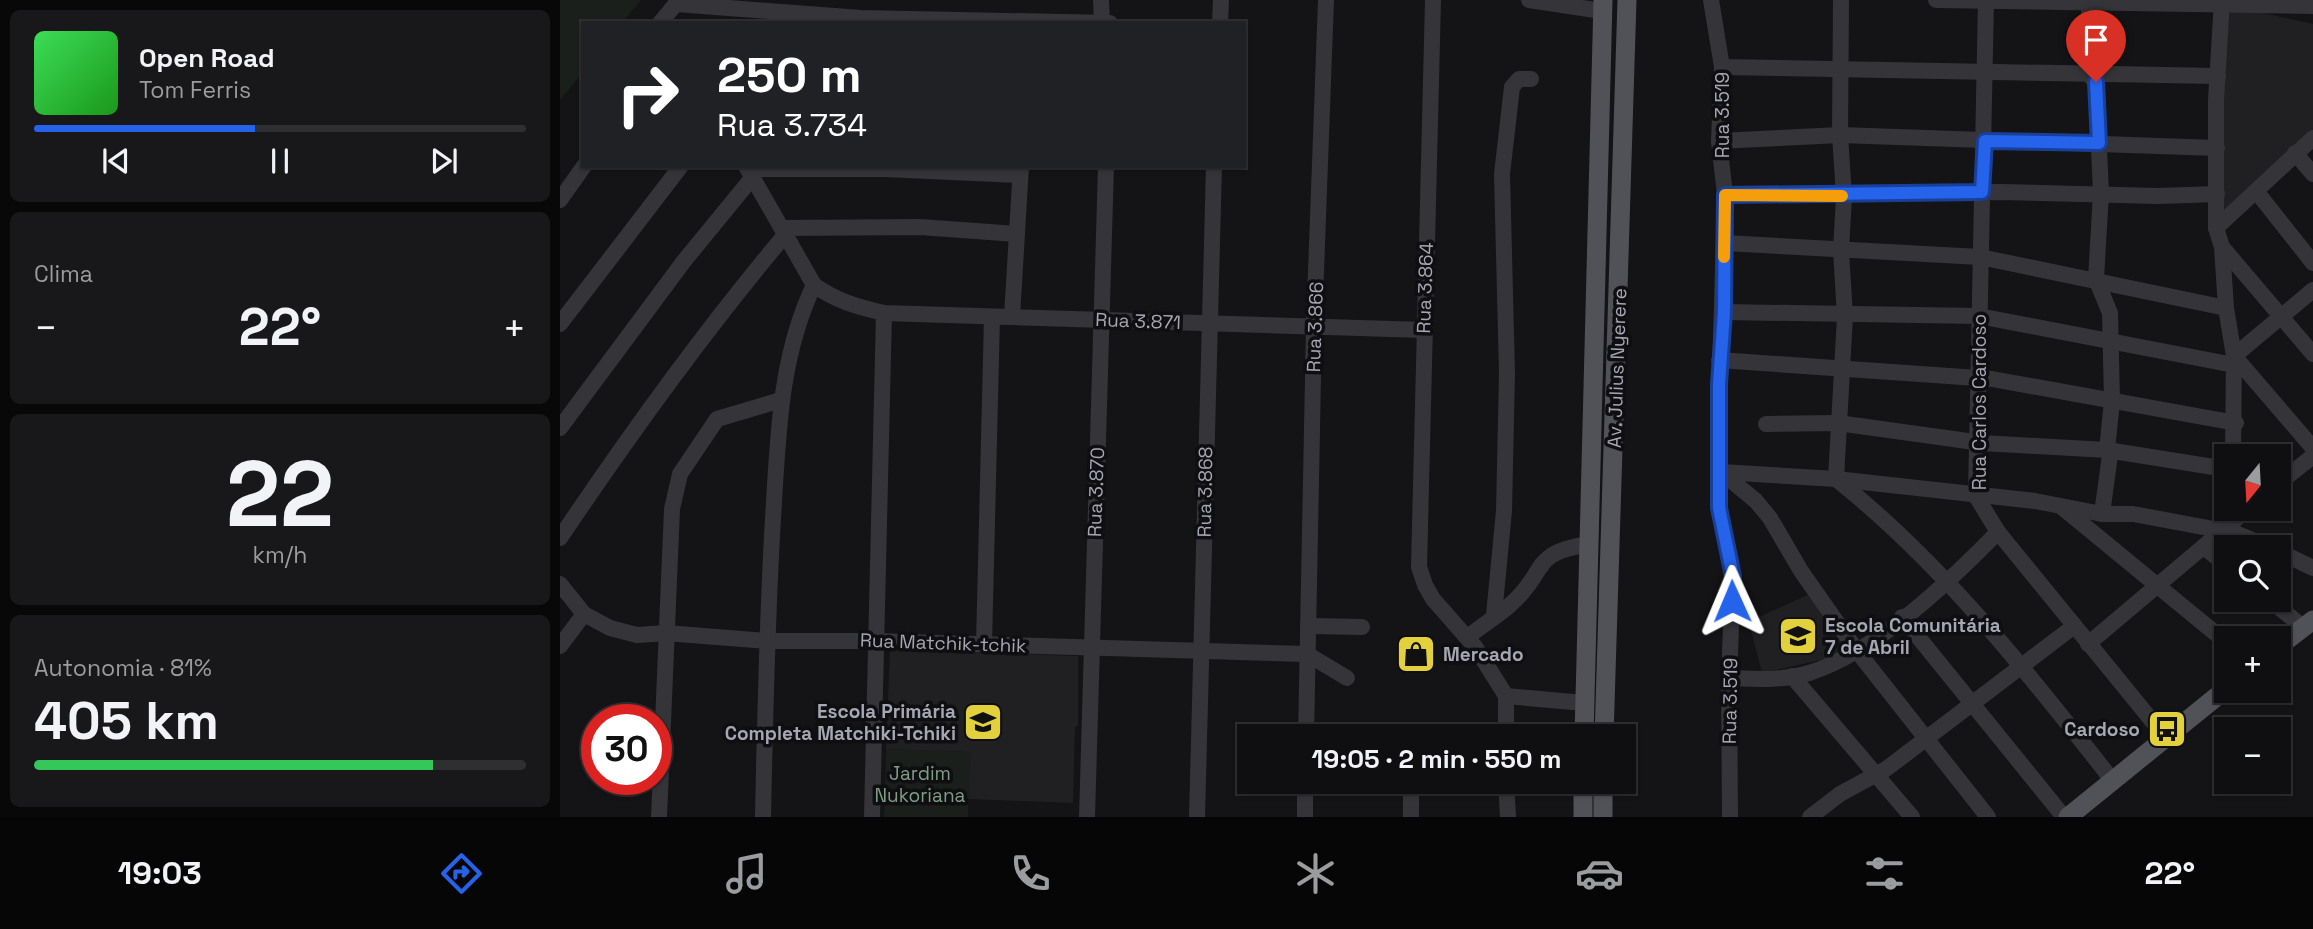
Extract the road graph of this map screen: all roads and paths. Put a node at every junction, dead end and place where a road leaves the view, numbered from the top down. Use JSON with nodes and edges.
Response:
{"nodes":[{"id":1,"x":1101,"y":0,"type":"edge"},
{"id":2,"x":1221,"y":0,"type":"edge"},
{"id":3,"x":1326,"y":0,"type":"edge"},
{"id":4,"x":1433,"y":0,"type":"edge"},
{"id":5,"x":1530,"y":0,"type":"edge"},
{"id":6,"x":1627,"y":0,"type":"edge"},
{"id":7,"x":1712,"y":0,"type":"edge"},
{"id":8,"x":1841,"y":0,"type":"edge"},
{"id":9,"x":1936,"y":0,"type":"edge"},
{"id":10,"x":1986,"y":0,"type":"edge"},
{"id":11,"x":2089,"y":1,"type":"edge"},
{"id":12,"x":2222,"y":3,"type":"edge"},
{"id":13,"x":1602,"y":6,"type":"edge"},
{"id":14,"x":2313,"y":6,"type":"edge"},
{"id":15,"x":684,"y":9,"type":"edge"},
{"id":16,"x":663,"y":21,"type":"edge"},
{"id":17,"x":1024,"y":21,"type":"edge"},
{"id":18,"x":1102,"y":21,"type":"edge"},
{"id":19,"x":1220,"y":21,"type":"edge"},
{"id":20,"x":1722,"y":67,"type":"junction"},
{"id":21,"x":1841,"y":70,"type":"junction"},
{"id":22,"x":1985,"y":73,"type":"junction"},
{"id":23,"x":2089,"y":75,"type":"junction"},
{"id":24,"x":2218,"y":76,"type":"junction"},
{"id":25,"x":1531,"y":79,"type":"dead end"},
{"id":26,"x":1840,"y":135,"type":"junction"},
{"id":27,"x":2313,"y":138,"type":"edge"},
{"id":28,"x":1719,"y":141,"type":"junction"},
{"id":29,"x":1985,"y":141,"type":"junction"},
{"id":30,"x":2099,"y":143,"type":"junction"},
{"id":31,"x":2217,"y":148,"type":"junction"},
{"id":32,"x":2295,"y":153,"type":"junction"},
{"id":33,"x":583,"y":168,"type":"edge"},
{"id":34,"x":679,"y":168,"type":"edge"},
{"id":35,"x":1106,"y":168,"type":"edge"},
{"id":36,"x":1214,"y":168,"type":"edge"},
{"id":37,"x":749,"y":171,"type":"edge"},
{"id":38,"x":1020,"y":171,"type":"edge"},
{"id":39,"x":2313,"y":174,"type":"edge"},
{"id":40,"x":2256,"y":191,"type":"junction"},
{"id":41,"x":1982,"y":192,"type":"junction"},
{"id":42,"x":2101,"y":193,"type":"junction"},
{"id":43,"x":2217,"y":194,"type":"junction"},
{"id":44,"x":1725,"y":195,"type":"junction"},
{"id":45,"x":1844,"y":196,"type":"junction"},
{"id":46,"x":560,"y":200,"type":"edge"},
{"id":47,"x":2216,"y":228,"type":"junction"},
{"id":48,"x":783,"y":231,"type":"junction"},
{"id":49,"x":1017,"y":234,"type":"junction"},
{"id":50,"x":1724,"y":243,"type":"junction"},
{"id":51,"x":2222,"y":247,"type":"junction"},
{"id":52,"x":1841,"y":251,"type":"junction"},
{"id":53,"x":1980,"y":257,"type":"junction"},
{"id":54,"x":2313,"y":263,"type":"edge"},
{"id":55,"x":2096,"y":279,"type":"junction"},
{"id":56,"x":814,"y":285,"type":"junction"},
{"id":57,"x":2313,"y":290,"type":"edge"},
{"id":58,"x":2226,"y":308,"type":"junction"},
{"id":59,"x":1724,"y":312,"type":"junction"},
{"id":60,"x":884,"y":313,"type":"junction"},
{"id":61,"x":1845,"y":316,"type":"junction"},
{"id":62,"x":2281,"y":316,"type":"junction"},
{"id":63,"x":992,"y":317,"type":"junction"},
{"id":64,"x":1012,"y":317,"type":"junction"},
{"id":65,"x":1979,"y":317,"type":"junction"},
{"id":66,"x":1100,"y":320,"type":"junction"},
{"id":67,"x":1208,"y":323,"type":"junction"},
{"id":68,"x":560,"y":324,"type":"edge"},
{"id":69,"x":1314,"y":326,"type":"junction"},
{"id":70,"x":1424,"y":330,"type":"junction"},
{"id":71,"x":2108,"y":341,"type":"junction"},
{"id":72,"x":2313,"y":354,"type":"edge"},
{"id":73,"x":1719,"y":360,"type":"junction"},
{"id":74,"x":2234,"y":361,"type":"junction"},
{"id":75,"x":1843,"y":368,"type":"junction"},
{"id":76,"x":1977,"y":377,"type":"junction"},
{"id":77,"x":781,"y":400,"type":"junction"},
{"id":78,"x":2112,"y":401,"type":"junction"},
{"id":79,"x":1838,"y":423,"type":"junction"},
{"id":80,"x":2236,"y":423,"type":"junction"},
{"id":81,"x":1766,"y":424,"type":"dead end"},
{"id":82,"x":560,"y":428,"type":"edge"},
{"id":83,"x":1975,"y":442,"type":"junction"},
{"id":84,"x":2234,"y":444,"type":"edge"},
{"id":85,"x":2313,"y":448,"type":"edge"},
{"id":86,"x":2107,"y":450,"type":"junction"},
{"id":87,"x":2313,"y":456,"type":"edge"},
{"id":88,"x":2214,"y":467,"type":"edge"},
{"id":89,"x":1721,"y":472,"type":"junction"},
{"id":90,"x":2291,"y":474,"type":"edge"},
{"id":91,"x":1836,"y":479,"type":"junction"},
{"id":92,"x":1976,"y":496,"type":"junction"},
{"id":93,"x":2061,"y":506,"type":"junction"},
{"id":94,"x":2102,"y":514,"type":"junction"},
{"id":95,"x":1591,"y":517,"type":"junction"},
{"id":96,"x":1613,"y":517,"type":"junction"},
{"id":97,"x":2214,"y":519,"type":"edge"},
{"id":98,"x":2227,"y":522,"type":"edge"},
{"id":99,"x":2232,"y":522,"type":"edge"},
{"id":100,"x":1998,"y":532,"type":"junction"},
{"id":101,"x":2252,"y":535,"type":"edge"},
{"id":102,"x":560,"y":538,"type":"edge"},
{"id":103,"x":1590,"y":544,"type":"junction"},
{"id":104,"x":2204,"y":547,"type":"junction"},
{"id":105,"x":2214,"y":555,"type":"edge"},
{"id":106,"x":2291,"y":557,"type":"edge"},
{"id":107,"x":2313,"y":568,"type":"edge"},
{"id":108,"x":1946,"y":583,"type":"junction"},
{"id":109,"x":560,"y":584,"type":"edge"},
{"id":110,"x":2159,"y":586,"type":"junction"},
{"id":111,"x":2290,"y":612,"type":"edge"},
{"id":112,"x":584,"y":614,"type":"junction"},
{"id":113,"x":1494,"y":615,"type":"junction"},
{"id":114,"x":1902,"y":617,"type":"junction"},
{"id":115,"x":2308,"y":623,"type":"edge"},
{"id":116,"x":1308,"y":626,"type":"junction"},
{"id":117,"x":1362,"y":627,"type":"dead end"},
{"id":118,"x":2074,"y":627,"type":"junction"},
{"id":119,"x":2214,"y":632,"type":"edge"},
{"id":120,"x":666,"y":633,"type":"junction"},
{"id":121,"x":1468,"y":637,"type":"junction"},
{"id":122,"x":2291,"y":637,"type":"edge"},
{"id":123,"x":562,"y":639,"type":"edge"},
{"id":124,"x":876,"y":640,"type":"junction"},
{"id":125,"x":766,"y":641,"type":"junction"},
{"id":126,"x":984,"y":644,"type":"junction"},
{"id":127,"x":2088,"y":645,"type":"junction"},
{"id":128,"x":1091,"y":648,"type":"junction"},
{"id":129,"x":1202,"y":649,"type":"junction"},
{"id":130,"x":1857,"y":651,"type":"junction"},
{"id":131,"x":1307,"y":654,"type":"junction"},
{"id":132,"x":2022,"y":665,"type":"junction"},
{"id":133,"x":1792,"y":676,"type":"junction"},
{"id":134,"x":1347,"y":678,"type":"dead end"},
{"id":135,"x":1729,"y":678,"type":"junction"},
{"id":136,"x":1506,"y":696,"type":"junction"},
{"id":137,"x":2214,"y":700,"type":"edge"},
{"id":138,"x":1584,"y":703,"type":"junction"},
{"id":139,"x":1970,"y":705,"type":"junction"},
{"id":140,"x":1306,"y":724,"type":"edge"},
{"id":141,"x":1506,"y":724,"type":"edge"},
{"id":142,"x":1584,"y":724,"type":"edge"},
{"id":143,"x":1605,"y":724,"type":"edge"},
{"id":144,"x":1925,"y":738,"type":"junction"},
{"id":145,"x":2166,"y":738,"type":"junction"},
{"id":146,"x":1876,"y":775,"type":"junction"},
{"id":147,"x":2113,"y":781,"type":"junction"},
{"id":148,"x":1306,"y":794,"type":"edge"},
{"id":149,"x":1507,"y":794,"type":"edge"},
{"id":150,"x":1583,"y":794,"type":"edge"},
{"id":151,"x":1603,"y":794,"type":"edge"},
{"id":152,"x":1411,"y":796,"type":"dead end"},
{"id":153,"x":1829,"y":811,"type":"edge"},
{"id":154,"x":659,"y":817,"type":"edge"},
{"id":155,"x":763,"y":817,"type":"edge"},
{"id":156,"x":872,"y":817,"type":"edge"},
{"id":157,"x":1087,"y":817,"type":"edge"},
{"id":158,"x":1197,"y":817,"type":"edge"},
{"id":159,"x":1305,"y":817,"type":"edge"},
{"id":160,"x":1411,"y":817,"type":"edge"},
{"id":161,"x":1508,"y":817,"type":"edge"},
{"id":162,"x":1583,"y":817,"type":"edge"},
{"id":163,"x":1603,"y":817,"type":"edge"},
{"id":164,"x":1730,"y":817,"type":"edge"},
{"id":165,"x":1810,"y":817,"type":"edge"},
{"id":166,"x":1912,"y":817,"type":"edge"},
{"id":167,"x":1989,"y":817,"type":"edge"},
{"id":168,"x":2066,"y":817,"type":"edge"}],
"edges":[{"from":1,"to":18,"type":"street"},
{"from":2,"to":19,"type":"street"},
{"from":3,"to":69,"type":"street","name":"Rua 3.866"},
{"from":4,"to":70,"type":"street","name":"Rua 3.864"},
{"from":5,"to":13,"type":"street"},
{"from":6,"to":96,"type":"main road","name":"Av. Julius Nyerere"},
{"from":7,"to":20,"type":"street","name":"Rua 3.519"},
{"from":8,"to":21,"type":"street"},
{"from":9,"to":10,"type":"street"},
{"from":10,"to":11,"type":"street"},
{"from":10,"to":22,"type":"street","name":"Rua Carlos Cardoso"},
{"from":11,"to":12,"type":"street"},
{"from":11,"to":23,"type":"street"},
{"from":12,"to":14,"type":"street"},
{"from":12,"to":24,"type":"street"},
{"from":13,"to":95,"type":"main road","name":"Av. Julius Nyerere"},
{"from":15,"to":16,"type":"street"},
{"from":15,"to":17,"type":"street"},
{"from":20,"to":21,"type":"street"},
{"from":20,"to":28,"type":"street","name":"Rua 3.519"},
{"from":21,"to":22,"type":"street"},
{"from":21,"to":26,"type":"street"},
{"from":22,"to":23,"type":"street"},
{"from":22,"to":29,"type":"street","name":"Rua Carlos Cardoso"},
{"from":23,"to":24,"type":"street"},
{"from":23,"to":30,"type":"street"},
{"from":24,"to":31,"type":"street"},
{"from":25,"to":113,"type":"street"},
{"from":26,"to":28,"type":"street"},
{"from":26,"to":29,"type":"street"},
{"from":26,"to":45,"type":"street"},
{"from":27,"to":32,"type":"street"},
{"from":28,"to":44,"type":"street","name":"Rua 3.519"},
{"from":29,"to":30,"type":"street"},
{"from":29,"to":41,"type":"street","name":"Rua Carlos Cardoso"},
{"from":30,"to":31,"type":"street"},
{"from":30,"to":42,"type":"street"},
{"from":31,"to":43,"type":"street"},
{"from":32,"to":39,"type":"street"},
{"from":32,"to":40,"type":"street"},
{"from":33,"to":46,"type":"street"},
{"from":34,"to":68,"type":"street"},
{"from":35,"to":66,"type":"street","name":"Rua 3.870"},
{"from":36,"to":67,"type":"street","name":"Rua 3.868"},
{"from":37,"to":38,"type":"street"},
{"from":37,"to":48,"type":"street"},
{"from":37,"to":82,"type":"street"},
{"from":38,"to":49,"type":"street"},
{"from":40,"to":47,"type":"street"},
{"from":40,"to":54,"type":"street"},
{"from":41,"to":42,"type":"street"},
{"from":41,"to":45,"type":"street"},
{"from":41,"to":53,"type":"street","name":"Rua Carlos Cardoso"},
{"from":42,"to":43,"type":"street"},
{"from":42,"to":55,"type":"street"},
{"from":43,"to":47,"type":"street"},
{"from":44,"to":45,"type":"street"},
{"from":44,"to":50,"type":"street","name":"Rua 3.519"},
{"from":45,"to":52,"type":"street"},
{"from":47,"to":51,"type":"street"},
{"from":48,"to":49,"type":"street"},
{"from":48,"to":56,"type":"street"},
{"from":48,"to":102,"type":"street"},
{"from":49,"to":64,"type":"street"},
{"from":50,"to":52,"type":"street"},
{"from":50,"to":59,"type":"street","name":"Rua 3.519"},
{"from":51,"to":58,"type":"street"},
{"from":51,"to":62,"type":"street"},
{"from":52,"to":53,"type":"street"},
{"from":52,"to":61,"type":"street"},
{"from":53,"to":55,"type":"street"},
{"from":53,"to":65,"type":"street","name":"Rua Carlos Cardoso"},
{"from":55,"to":58,"type":"street"},
{"from":55,"to":71,"type":"street"},
{"from":56,"to":60,"type":"street","name":"Rua 3.871"},
{"from":56,"to":77,"type":"street"},
{"from":57,"to":62,"type":"street"},
{"from":58,"to":74,"type":"street"},
{"from":59,"to":61,"type":"street"},
{"from":59,"to":73,"type":"street","name":"Rua 3.519"},
{"from":60,"to":63,"type":"street","name":"Rua 3.871"},
{"from":60,"to":124,"type":"street"},
{"from":61,"to":65,"type":"street"},
{"from":61,"to":75,"type":"street"},
{"from":62,"to":72,"type":"street"},
{"from":62,"to":74,"type":"street"},
{"from":63,"to":64,"type":"street","name":"Rua 3.871"},
{"from":63,"to":126,"type":"street"},
{"from":64,"to":66,"type":"street","name":"Rua 3.871"},
{"from":65,"to":71,"type":"street"},
{"from":65,"to":76,"type":"street","name":"Rua Carlos Cardoso"},
{"from":66,"to":67,"type":"street","name":"Rua 3.871"},
{"from":66,"to":128,"type":"street","name":"Rua 3.870"},
{"from":67,"to":69,"type":"street","name":"Rua 3.871"},
{"from":67,"to":129,"type":"street","name":"Rua 3.868"},
{"from":69,"to":70,"type":"street","name":"Rua 3.871"},
{"from":69,"to":116,"type":"street","name":"Rua 3.866"},
{"from":70,"to":121,"type":"street","name":"Rua 3.864"},
{"from":71,"to":74,"type":"street"},
{"from":71,"to":78,"type":"street"},
{"from":73,"to":75,"type":"street"},
{"from":73,"to":89,"type":"street","name":"Rua 3.519"},
{"from":74,"to":80,"type":"street"},
{"from":74,"to":85,"type":"street"},
{"from":75,"to":76,"type":"street"},
{"from":75,"to":79,"type":"street"},
{"from":76,"to":78,"type":"street"},
{"from":76,"to":83,"type":"street","name":"Rua Carlos Cardoso"},
{"from":77,"to":120,"type":"street"},
{"from":77,"to":125,"type":"street"},
{"from":78,"to":80,"type":"street"},
{"from":78,"to":86,"type":"street"},
{"from":79,"to":81,"type":"street"},
{"from":79,"to":83,"type":"street"},
{"from":79,"to":91,"type":"street"},
{"from":80,"to":84,"type":"street"},
{"from":83,"to":86,"type":"street"},
{"from":83,"to":92,"type":"street","name":"Rua Carlos Cardoso"},
{"from":86,"to":88,"type":"street"},
{"from":86,"to":94,"type":"street"},
{"from":87,"to":90,"type":"street"},
{"from":89,"to":91,"type":"street"},
{"from":89,"to":130,"type":"street"},
{"from":89,"to":135,"type":"street","name":"Rua 3.519"},
{"from":91,"to":92,"type":"street"},
{"from":91,"to":108,"type":"street"},
{"from":92,"to":93,"type":"street"},
{"from":92,"to":100,"type":"street","name":"Rua Carlos Cardoso"},
{"from":93,"to":94,"type":"street"},
{"from":93,"to":110,"type":"street"},
{"from":94,"to":97,"type":"street"},
{"from":95,"to":96,"type":"main road"},
{"from":95,"to":103,"type":"main road","name":"Av. Julius Nyerere"},
{"from":96,"to":143,"type":"main road","name":"Av. Julius Nyerere"},
{"from":98,"to":104,"type":"street"},
{"from":99,"to":101,"type":"street"},
{"from":100,"to":108,"type":"street"},
{"from":100,"to":118,"type":"street","name":"Rua Carlos Cardoso"},
{"from":103,"to":113,"type":"street"},
{"from":103,"to":138,"type":"main road","name":"Av. Julius Nyerere"},
{"from":104,"to":105,"type":"street"},
{"from":104,"to":110,"type":"street"},
{"from":106,"to":107,"type":"street"},
{"from":108,"to":114,"type":"street"},
{"from":108,"to":132,"type":"street"},
{"from":109,"to":112,"type":"street"},
{"from":110,"to":119,"type":"street"},
{"from":110,"to":127,"type":"street"},
{"from":111,"to":115,"type":"street"},
{"from":112,"to":120,"type":"street","name":"Rua Matchik-tchik"},
{"from":112,"to":123,"type":"street"},
{"from":113,"to":121,"type":"street"},
{"from":114,"to":130,"type":"street"},
{"from":114,"to":139,"type":"street"},
{"from":115,"to":122,"type":"main road"},
{"from":116,"to":117,"type":"street"},
{"from":116,"to":131,"type":"street","name":"Rua 3.866"},
{"from":118,"to":127,"type":"street","name":"Rua Carlos Cardoso"},
{"from":118,"to":132,"type":"street"},
{"from":120,"to":125,"type":"street","name":"Rua Matchik-tchik"},
{"from":120,"to":154,"type":"street"},
{"from":121,"to":136,"type":"street"},
{"from":124,"to":125,"type":"street","name":"Rua Matchik-tchik"},
{"from":124,"to":126,"type":"street","name":"Rua Matchik-tchik"},
{"from":124,"to":156,"type":"street"},
{"from":125,"to":155,"type":"street"},
{"from":126,"to":128,"type":"street","name":"Rua Matchik-tchik"},
{"from":127,"to":145,"type":"street","name":"Rua Carlos Cardoso"},
{"from":128,"to":129,"type":"street","name":"Rua Matchik-tchik"},
{"from":128,"to":157,"type":"street","name":"Rua 3.870"},
{"from":129,"to":131,"type":"street","name":"Rua Matchik-tchik"},
{"from":129,"to":158,"type":"street","name":"Rua 3.868"},
{"from":130,"to":133,"type":"street"},
{"from":130,"to":144,"type":"street"},
{"from":131,"to":134,"type":"street"},
{"from":131,"to":140,"type":"street","name":"Rua 3.866"},
{"from":132,"to":139,"type":"street"},
{"from":132,"to":147,"type":"street"},
{"from":133,"to":135,"type":"street"},
{"from":133,"to":146,"type":"street"},
{"from":135,"to":164,"type":"street","name":"Rua 3.519"},
{"from":136,"to":138,"type":"street"},
{"from":136,"to":141,"type":"street"},
{"from":137,"to":145,"type":"main road"},
{"from":138,"to":142,"type":"main road","name":"Av. Julius Nyerere"},
{"from":139,"to":144,"type":"street"},
{"from":139,"to":168,"type":"street"},
{"from":144,"to":146,"type":"street"},
{"from":144,"to":167,"type":"street"},
{"from":145,"to":147,"type":"main road"},
{"from":146,"to":153,"type":"street"},
{"from":146,"to":166,"type":"street"},
{"from":147,"to":168,"type":"main road"},
{"from":148,"to":159,"type":"street"},
{"from":149,"to":161,"type":"street"},
{"from":150,"to":162,"type":"main road"},
{"from":151,"to":163,"type":"main road"},
{"from":152,"to":160,"type":"street"},
{"from":153,"to":165,"type":"street"}]}
